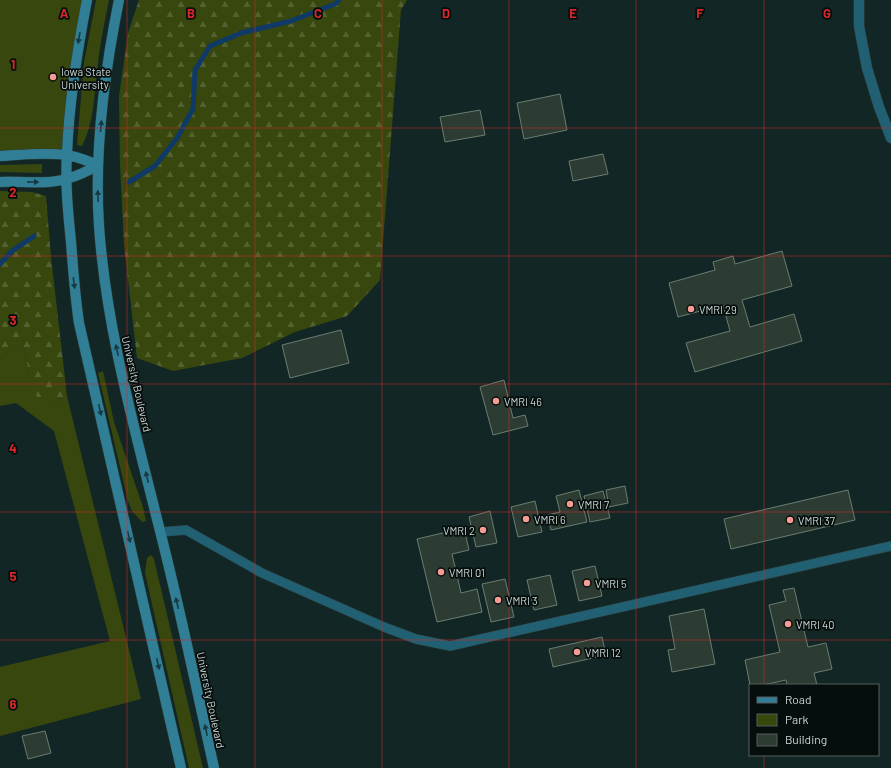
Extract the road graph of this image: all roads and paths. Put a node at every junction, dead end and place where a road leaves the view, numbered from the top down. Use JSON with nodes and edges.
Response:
{"nodes":[{"id":1,"x":86,"y":0,"type":"edge"},
{"id":2,"x":119,"y":0,"type":"edge"},
{"id":3,"x":859,"y":0,"type":"edge"},
{"id":4,"x":891,"y":138,"type":"edge"},
{"id":5,"x":67,"y":155,"type":"junction"},
{"id":6,"x":0,"y":156,"type":"edge"},
{"id":7,"x":98,"y":165,"type":"junction"},
{"id":8,"x":66,"y":179,"type":"junction"},
{"id":9,"x":0,"y":182,"type":"edge"},
{"id":10,"x":160,"y":532,"type":"junction"},
{"id":11,"x":891,"y":546,"type":"edge"},
{"id":12,"x":181,"y":768,"type":"edge"},
{"id":13,"x":214,"y":768,"type":"edge"}],
"edges":[{"from":1,"to":5,"type":"main road","one_way":true},
{"from":7,"to":2,"type":"main road","name":"University Boulevard","one_way":true},
{"from":3,"to":4,"type":"street"},
{"from":5,"to":6,"type":"main road"},
{"from":5,"to":7,"type":"main road"},
{"from":5,"to":8,"type":"main road"},
{"from":7,"to":8,"type":"main road"},
{"from":10,"to":7,"type":"main road","name":"University Boulevard","one_way":true},
{"from":9,"to":8,"type":"main road","one_way":true},
{"from":8,"to":12,"type":"main road","one_way":true},
{"from":10,"to":11,"type":"lane"},
{"from":13,"to":10,"type":"main road","name":"University Boulevard","one_way":true}]}
